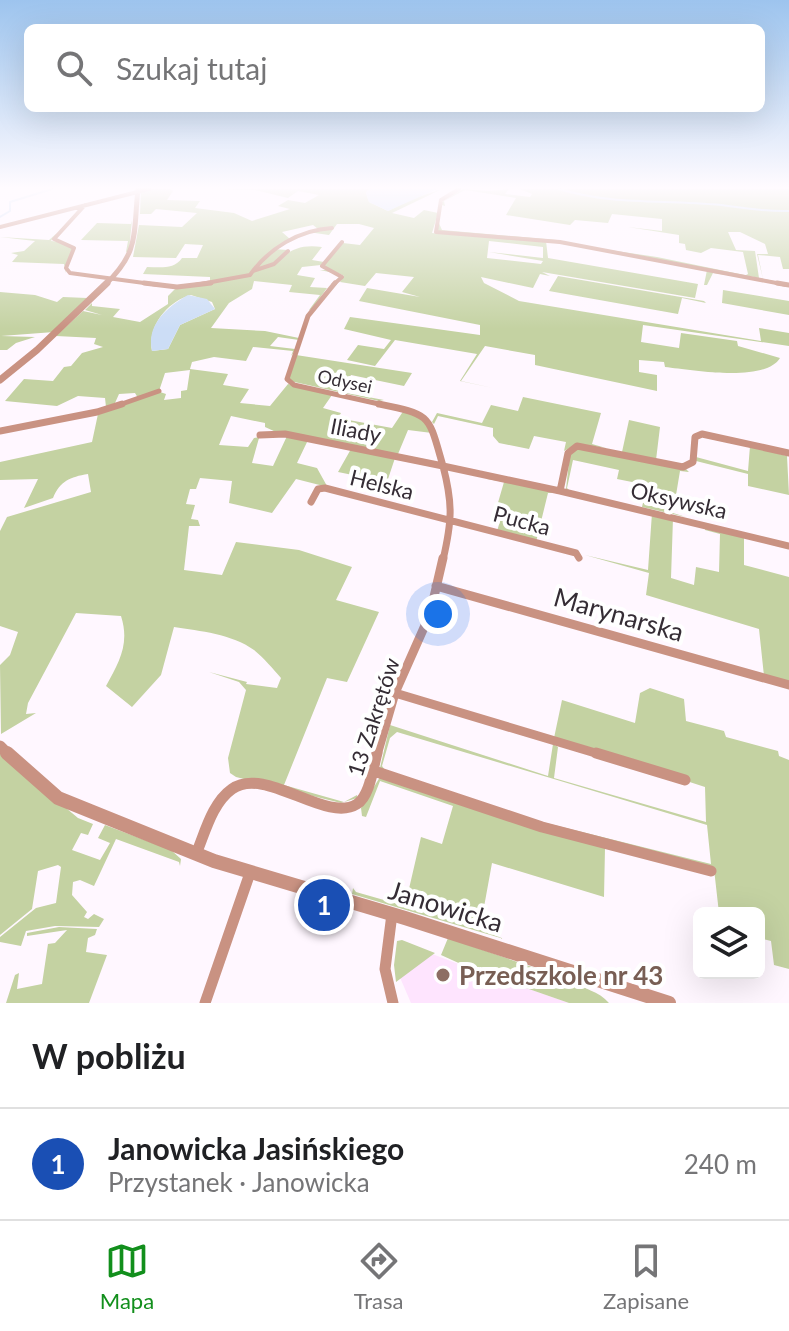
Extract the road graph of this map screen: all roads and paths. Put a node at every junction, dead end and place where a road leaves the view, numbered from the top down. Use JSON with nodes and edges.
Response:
{"nodes":[{"id":1,"x":59,"y":236,"type":"edge"},
{"id":2,"x":134,"y":236,"type":"edge"},
{"id":3,"x":299,"y":236,"type":"edge"},
{"id":4,"x":489,"y":236,"type":"edge"},
{"id":5,"x":342,"y":242,"type":"dead end"},
{"id":6,"x":288,"y":251,"type":"dead end"},
{"id":7,"x":253,"y":271,"type":"junction"},
{"id":8,"x":112,"y":280,"type":"junction"},
{"id":9,"x":789,"y":285,"type":"edge"},
{"id":10,"x":0,"y":380,"type":"edge"},
{"id":11,"x":159,"y":391,"type":"dead end"},
{"id":12,"x":0,"y":431,"type":"edge"},
{"id":13,"x":260,"y":435,"type":"dead end"},
{"id":14,"x":789,"y":453,"type":"edge"},
{"id":15,"x":443,"y":466,"type":"junction"},
{"id":16,"x":560,"y":491,"type":"junction"},
{"id":17,"x":311,"y":502,"type":"dead end"},
{"id":18,"x":452,"y":520,"type":"junction"},
{"id":19,"x":789,"y":546,"type":"edge"},
{"id":20,"x":579,"y":558,"type":"dead end"},
{"id":21,"x":436,"y":586,"type":"junction"},
{"id":22,"x":789,"y":685,"type":"edge"},
{"id":23,"x":395,"y":693,"type":"junction"},
{"id":24,"x":0,"y":746,"type":"edge"},
{"id":25,"x":374,"y":771,"type":"junction"},
{"id":26,"x":685,"y":780,"type":"dead end"},
{"id":27,"x":196,"y":854,"type":"junction"},
{"id":28,"x":711,"y":871,"type":"dead end"},
{"id":29,"x":250,"y":873,"type":"junction"},
{"id":30,"x":392,"y":914,"type":"junction"},
{"id":31,"x":205,"y":1003,"type":"edge"},
{"id":32,"x":393,"y":1003,"type":"edge"},
{"id":33,"x":669,"y":1003,"type":"edge"}],
"edges":[{"from":1,"to":8,"type":"street"},
{"from":2,"to":8,"type":"street"},
{"from":3,"to":7,"type":"street"},
{"from":4,"to":9,"type":"street"},
{"from":5,"to":15,"type":"street","name":"Odysei"},
{"from":6,"to":7,"type":"street"},
{"from":7,"to":8,"type":"street"},
{"from":8,"to":10,"type":"street"},
{"from":11,"to":12,"type":"street"},
{"from":13,"to":15,"type":"street","name":"Iliady"},
{"from":14,"to":16,"type":"street"},
{"from":15,"to":16,"type":"street"},
{"from":15,"to":18,"type":"street","name":"13 Zakrętów"},
{"from":16,"to":19,"type":"street","name":"Oksywska"},
{"from":17,"to":18,"type":"street","name":"Helska"},
{"from":18,"to":20,"type":"street","name":"Pucka"},
{"from":18,"to":21,"type":"street","name":"13 Zakrętów"},
{"from":21,"to":22,"type":"street","name":"Marynarska"},
{"from":21,"to":23,"type":"street","name":"13 Zakrętów"},
{"from":23,"to":25,"type":"street","name":"13 Zakrętów"},
{"from":23,"to":26,"type":"street"},
{"from":24,"to":27,"type":"street","name":"Janowicka"},
{"from":25,"to":27,"type":"street","name":"13 Zakrętów"},
{"from":25,"to":28,"type":"street"},
{"from":27,"to":29,"type":"street","name":"Janowicka"},
{"from":29,"to":30,"type":"street","name":"Janowicka"},
{"from":29,"to":31,"type":"street"},
{"from":30,"to":32,"type":"street"},
{"from":30,"to":33,"type":"street","name":"Janowicka"}]}
